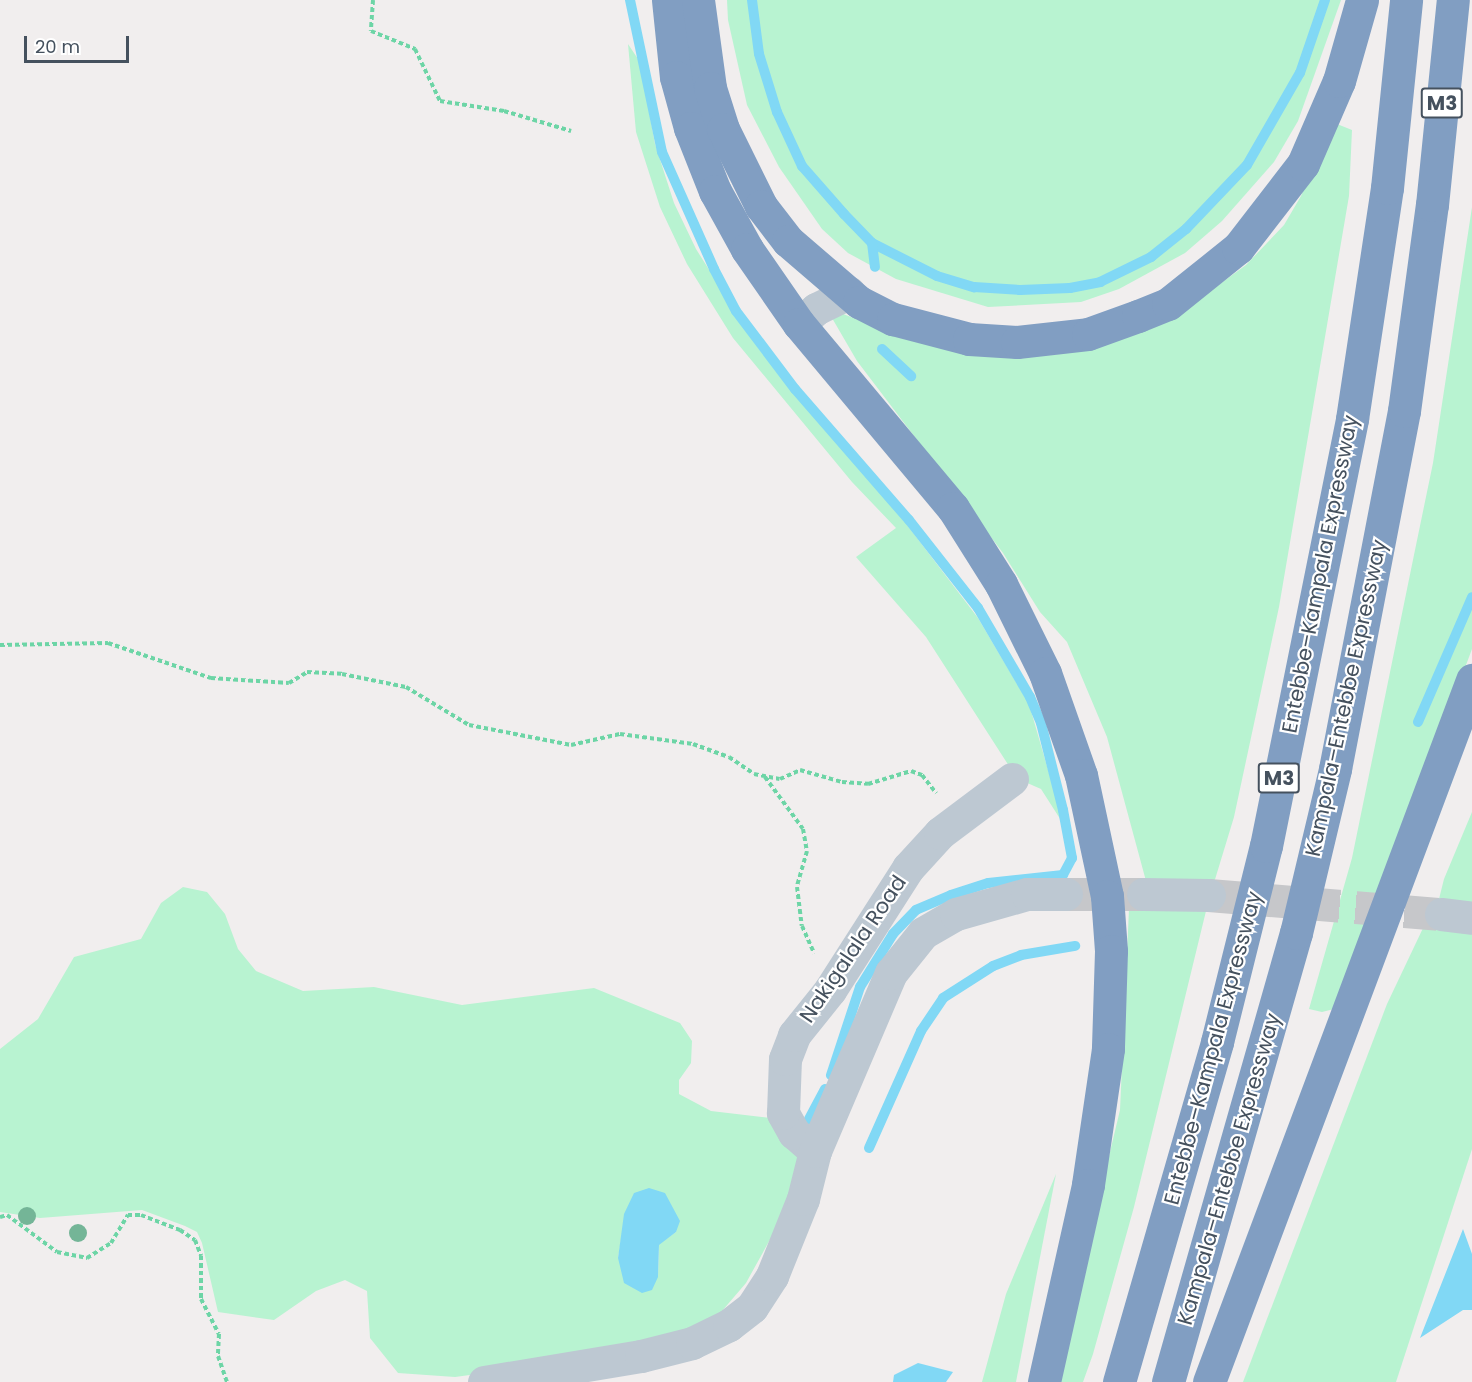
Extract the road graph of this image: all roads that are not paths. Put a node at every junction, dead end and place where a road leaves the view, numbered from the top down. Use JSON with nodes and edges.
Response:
{"nodes":[{"id":1,"x":668,"y":0,"type":"edge"},
{"id":2,"x":698,"y":0,"type":"edge"},
{"id":3,"x":1362,"y":0,"type":"edge"},
{"id":4,"x":1407,"y":0,"type":"edge"},
{"id":5,"x":1453,"y":0,"type":"edge"},
{"id":6,"x":849,"y":293,"type":"junction"},
{"id":7,"x":799,"y":324,"type":"junction"},
{"id":8,"x":1472,"y":680,"type":"edge"},
{"id":9,"x":1011,"y":779,"type":"dead end"},
{"id":10,"x":1066,"y":894,"type":"tunnel mouth"},
{"id":11,"x":1143,"y":894,"type":"tunnel mouth"},
{"id":12,"x":1209,"y":895,"type":"tunnel mouth"},
{"id":13,"x":815,"y":1151,"type":"junction"},
{"id":14,"x":484,"y":1382,"type":"edge"},
{"id":15,"x":1044,"y":1382,"type":"edge"},
{"id":16,"x":1119,"y":1382,"type":"edge"},
{"id":17,"x":1168,"y":1382,"type":"edge"},
{"id":18,"x":1209,"y":1382,"type":"edge"}],
"edges":[{"from":1,"to":7,"type":"highway"},
{"from":2,"to":6,"type":"highway"},
{"from":3,"to":6,"type":"highway"},
{"from":4,"to":16,"type":"highway","name":"Entebbe–Kampala Expressway","number":"M3"},
{"from":5,"to":17,"type":"highway","name":"Kampala–Entebbe Expressway","number":"M3"},
{"from":6,"to":7,"type":"street"},
{"from":7,"to":15,"type":"highway"},
{"from":8,"to":18,"type":"highway"},
{"from":9,"to":13,"type":"street","name":"Nakigalala Road"},
{"from":10,"to":13,"type":"street"},
{"from":11,"to":12,"type":"street"},
{"from":13,"to":14,"type":"street"}]}
